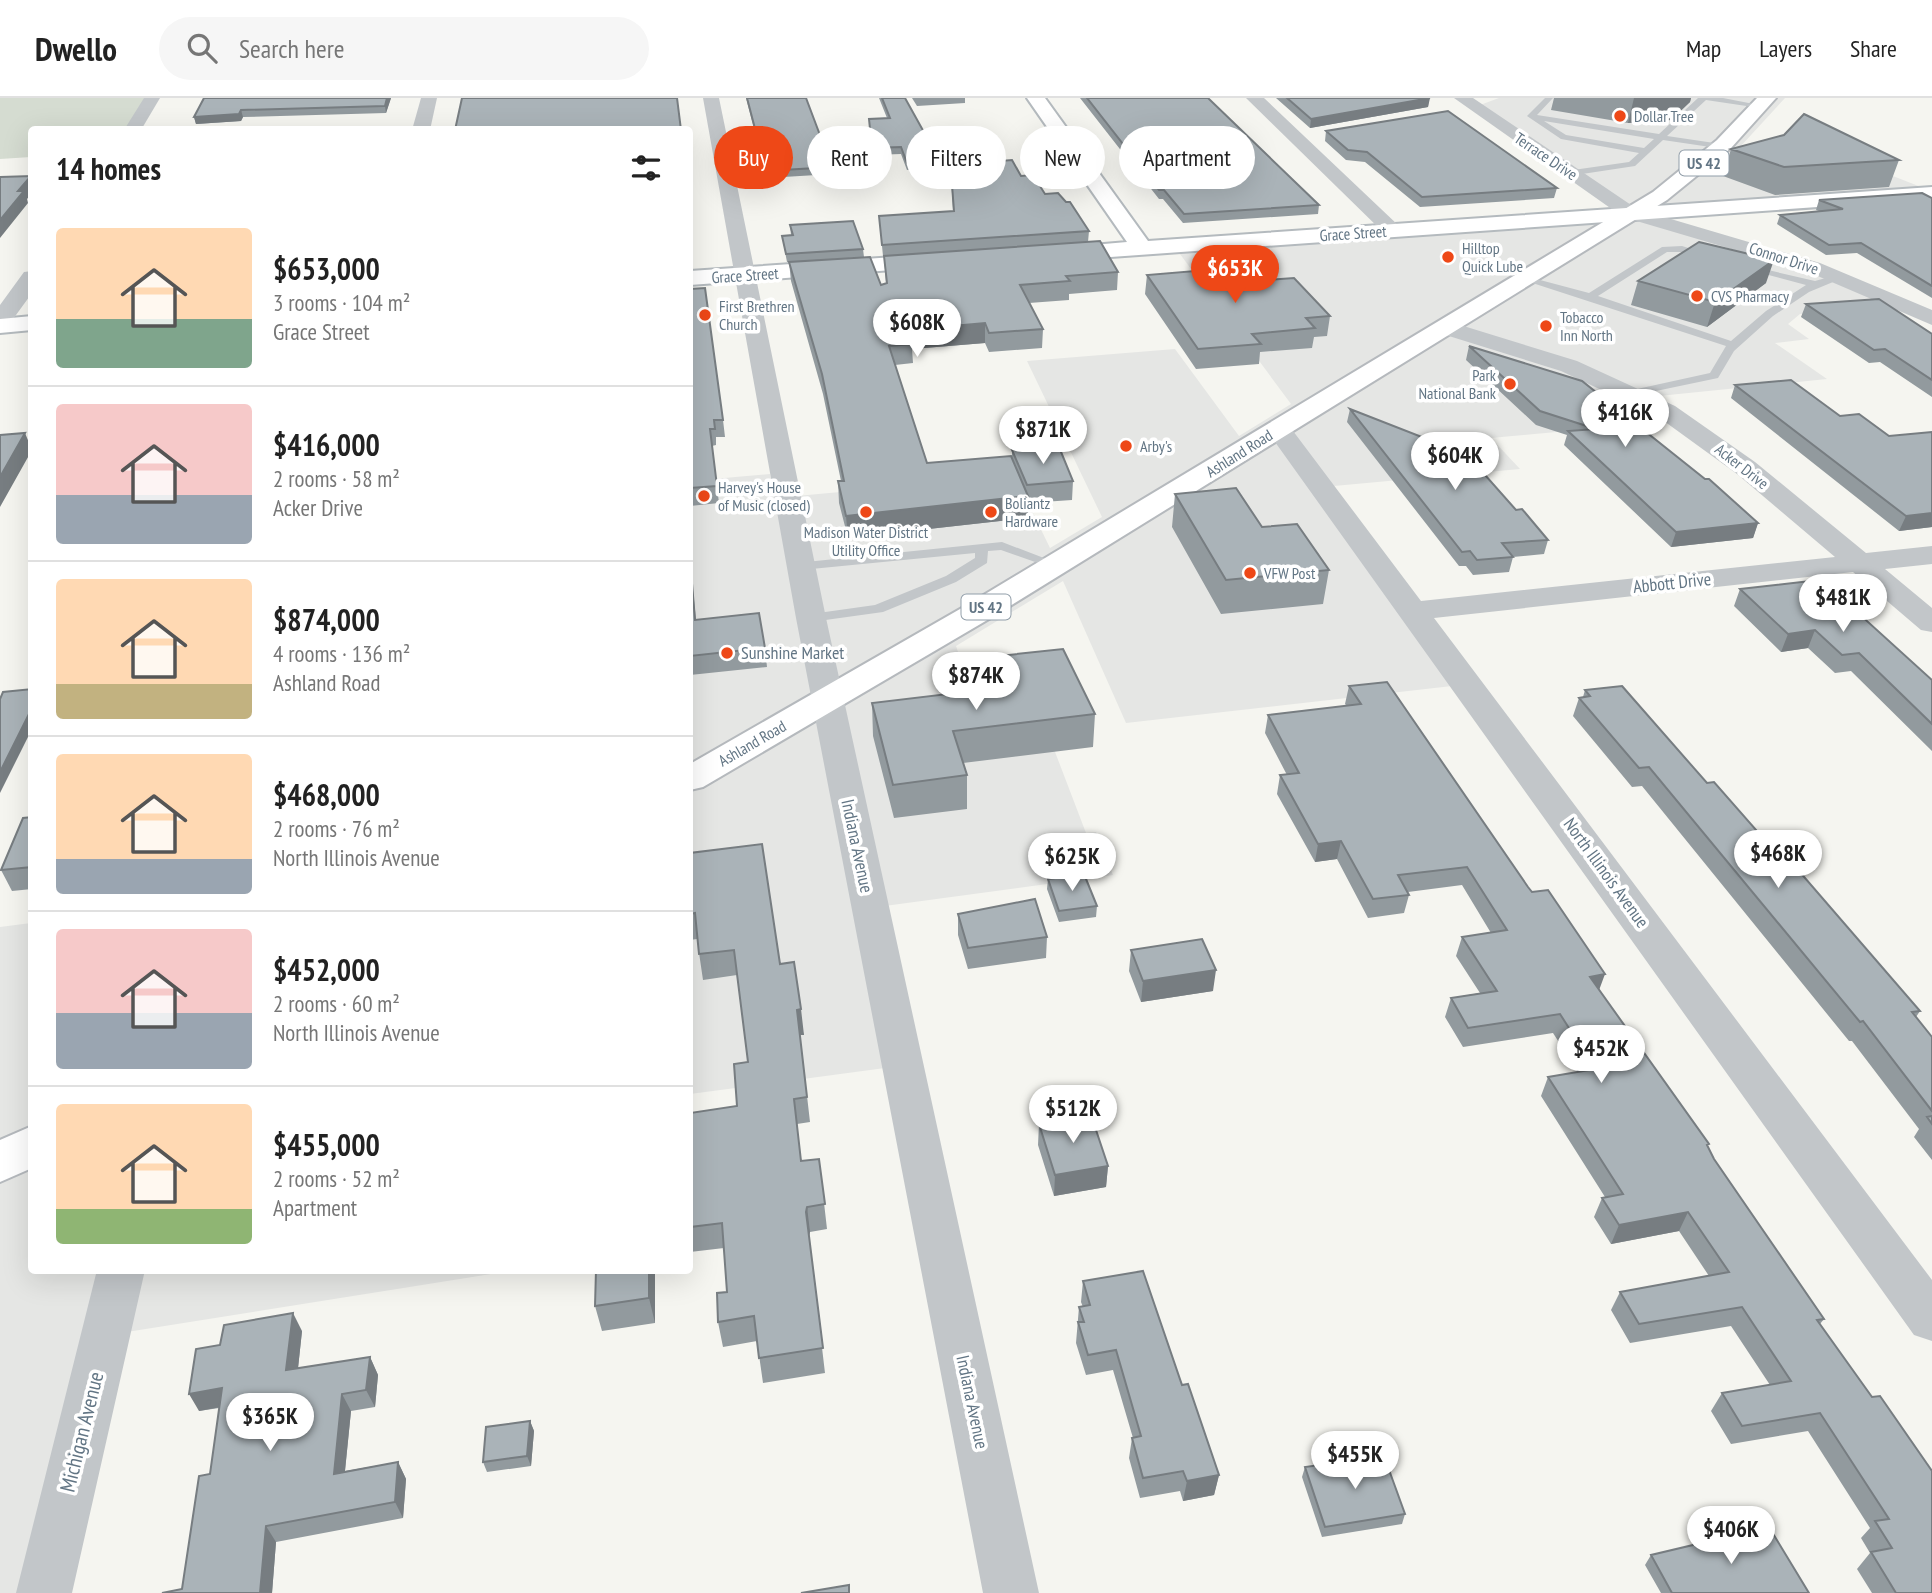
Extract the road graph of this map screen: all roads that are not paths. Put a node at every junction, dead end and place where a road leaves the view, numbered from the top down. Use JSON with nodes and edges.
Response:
{"nodes":[{"id":1,"x":152,"y":98,"type":"edge"},
{"id":2,"x":429,"y":98,"type":"edge"},
{"id":3,"x":711,"y":98,"type":"edge"},
{"id":4,"x":1036,"y":98,"type":"edge"},
{"id":5,"x":1254,"y":98,"type":"edge"},
{"id":6,"x":1549,"y":98,"type":"edge"},
{"id":7,"x":1705,"y":98,"type":"edge"},
{"id":8,"x":1763,"y":102,"type":"edge"},
{"id":9,"x":1463,"y":105,"type":"edge"},
{"id":10,"x":1531,"y":116,"type":"junction"},
{"id":11,"x":134,"y":126,"type":"edge"},
{"id":12,"x":422,"y":126,"type":"edge"},
{"id":13,"x":1321,"y":134,"type":"dead end"},
{"id":14,"x":1660,"y":137,"type":"junction"},
{"id":15,"x":1296,"y":138,"type":"junction"},
{"id":16,"x":1721,"y":147,"type":"junction"},
{"id":17,"x":1645,"y":151,"type":"junction"},
{"id":18,"x":1569,"y":173,"type":"junction"},
{"id":19,"x":1932,"y":193,"type":"edge"},
{"id":20,"x":1630,"y":213,"type":"junction"},
{"id":21,"x":1392,"y":230,"type":"junction"},
{"id":22,"x":1142,"y":248,"type":"junction"},
{"id":23,"x":1032,"y":255,"type":"edge"},
{"id":24,"x":964,"y":260,"type":"edge"},
{"id":25,"x":1722,"y":260,"type":"edge"},
{"id":26,"x":1735,"y":263,"type":"edge"},
{"id":27,"x":745,"y":275,"type":"junction"},
{"id":28,"x":1840,"y":277,"type":"junction"},
{"id":29,"x":693,"y":278,"type":"edge"},
{"id":30,"x":1525,"y":279,"type":"junction"},
{"id":31,"x":28,"y":283,"type":"edge"},
{"id":32,"x":1814,"y":284,"type":"junction"},
{"id":33,"x":1590,"y":297,"type":"junction"},
{"id":34,"x":1932,"y":318,"type":"edge"},
{"id":35,"x":0,"y":323,"type":"edge"},
{"id":36,"x":28,"y":323,"type":"edge"},
{"id":37,"x":1444,"y":327,"type":"junction"},
{"id":38,"x":1733,"y":345,"type":"junction"},
{"id":39,"x":1632,"y":393,"type":"junction"},
{"id":40,"x":1278,"y":428,"type":"junction"},
{"id":41,"x":981,"y":548,"type":"junction"},
{"id":42,"x":1932,"y":555,"type":"edge"},
{"id":43,"x":1860,"y":563,"type":"junction"},
{"id":44,"x":1055,"y":565,"type":"junction"},
{"id":45,"x":801,"y":566,"type":"junction"},
{"id":46,"x":1413,"y":611,"type":"junction"},
{"id":47,"x":811,"y":618,"type":"junction"},
{"id":48,"x":1932,"y":623,"type":"edge"},
{"id":49,"x":827,"y":700,"type":"junction"},
{"id":50,"x":693,"y":777,"type":"edge"},
{"id":51,"x":28,"y":1147,"type":"edge"},
{"id":52,"x":0,"y":1163,"type":"edge"},
{"id":53,"x":120,"y":1274,"type":"edge"},
{"id":54,"x":1932,"y":1319,"type":"edge"},
{"id":55,"x":44,"y":1593,"type":"edge"},
{"id":56,"x":1011,"y":1593,"type":"edge"}],
"edges":[{"from":1,"to":11,"type":"street"},
{"from":2,"to":12,"type":"street"},
{"from":3,"to":27,"type":"street","name":"Indiana Avenue"},
{"from":4,"to":22,"type":"street"},
{"from":5,"to":15,"type":"street"},
{"from":6,"to":10,"type":"lane"},
{"from":7,"to":8,"type":"lane"},
{"from":7,"to":14,"type":"lane"},
{"from":8,"to":16,"type":"street","name":"Ashland Road","number":"US 42"},
{"from":9,"to":18,"type":"street","name":"Terrace Drive"},
{"from":10,"to":14,"type":"lane"},
{"from":10,"to":17,"type":"lane"},
{"from":13,"to":15,"type":"street"},
{"from":14,"to":16,"type":"lane"},
{"from":14,"to":17,"type":"lane"},
{"from":15,"to":21,"type":"street"},
{"from":16,"to":20,"type":"street","name":"Ashland Road","number":"US 42"},
{"from":17,"to":18,"type":"lane"},
{"from":18,"to":20,"type":"street","name":"Terrace Drive"},
{"from":19,"to":20,"type":"street","name":"Grace Street"},
{"from":20,"to":21,"type":"street","name":"Grace Street"},
{"from":20,"to":28,"type":"street","name":"Connor Drive"},
{"from":20,"to":30,"type":"street","name":"Ashland Road","number":"US 42"},
{"from":21,"to":22,"type":"street","name":"Grace Street"},
{"from":22,"to":23,"type":"street","name":"Grace Street"},
{"from":24,"to":27,"type":"street","name":"Grace Street"},
{"from":25,"to":33,"type":"lane"},
{"from":26,"to":32,"type":"lane"},
{"from":27,"to":29,"type":"street","name":"Grace Street"},
{"from":27,"to":45,"type":"street","name":"Indiana Avenue"},
{"from":28,"to":32,"type":"lane"},
{"from":28,"to":34,"type":"street","name":"Connor Drive"},
{"from":30,"to":33,"type":"lane"},
{"from":30,"to":37,"type":"street","name":"Ashland Road","number":"US 42"},
{"from":31,"to":35,"type":"street"},
{"from":32,"to":38,"type":"lane"},
{"from":33,"to":38,"type":"lane"},
{"from":35,"to":36,"type":"street"},
{"from":37,"to":39,"type":"street","name":"Acker Drive"},
{"from":37,"to":40,"type":"street","name":"Ashland Road","number":"US 42"},
{"from":38,"to":39,"type":"lane"},
{"from":39,"to":43,"type":"street","name":"Acker Drive"},
{"from":40,"to":44,"type":"street","name":"Ashland Road","number":"US 42"},
{"from":40,"to":46,"type":"street","name":"North Illinois Avenue"},
{"from":41,"to":44,"type":"lane"},
{"from":41,"to":45,"type":"lane"},
{"from":41,"to":47,"type":"lane"},
{"from":42,"to":43,"type":"street","name":"Abbott Drive"},
{"from":43,"to":46,"type":"street","name":"Abbott Drive"},
{"from":43,"to":48,"type":"street","name":"Acker Drive"},
{"from":44,"to":49,"type":"street","name":"Ashland Road","number":"US 42"},
{"from":45,"to":47,"type":"street","name":"Indiana Avenue"},
{"from":46,"to":54,"type":"street","name":"North Illinois Avenue"},
{"from":47,"to":49,"type":"street","name":"Indiana Avenue"},
{"from":49,"to":50,"type":"street","name":"Ashland Road","number":"US 42"},
{"from":49,"to":56,"type":"street","name":"Indiana Avenue"},
{"from":51,"to":52,"type":"street"},
{"from":53,"to":55,"type":"street","name":"Michigan Avenue"}]}
